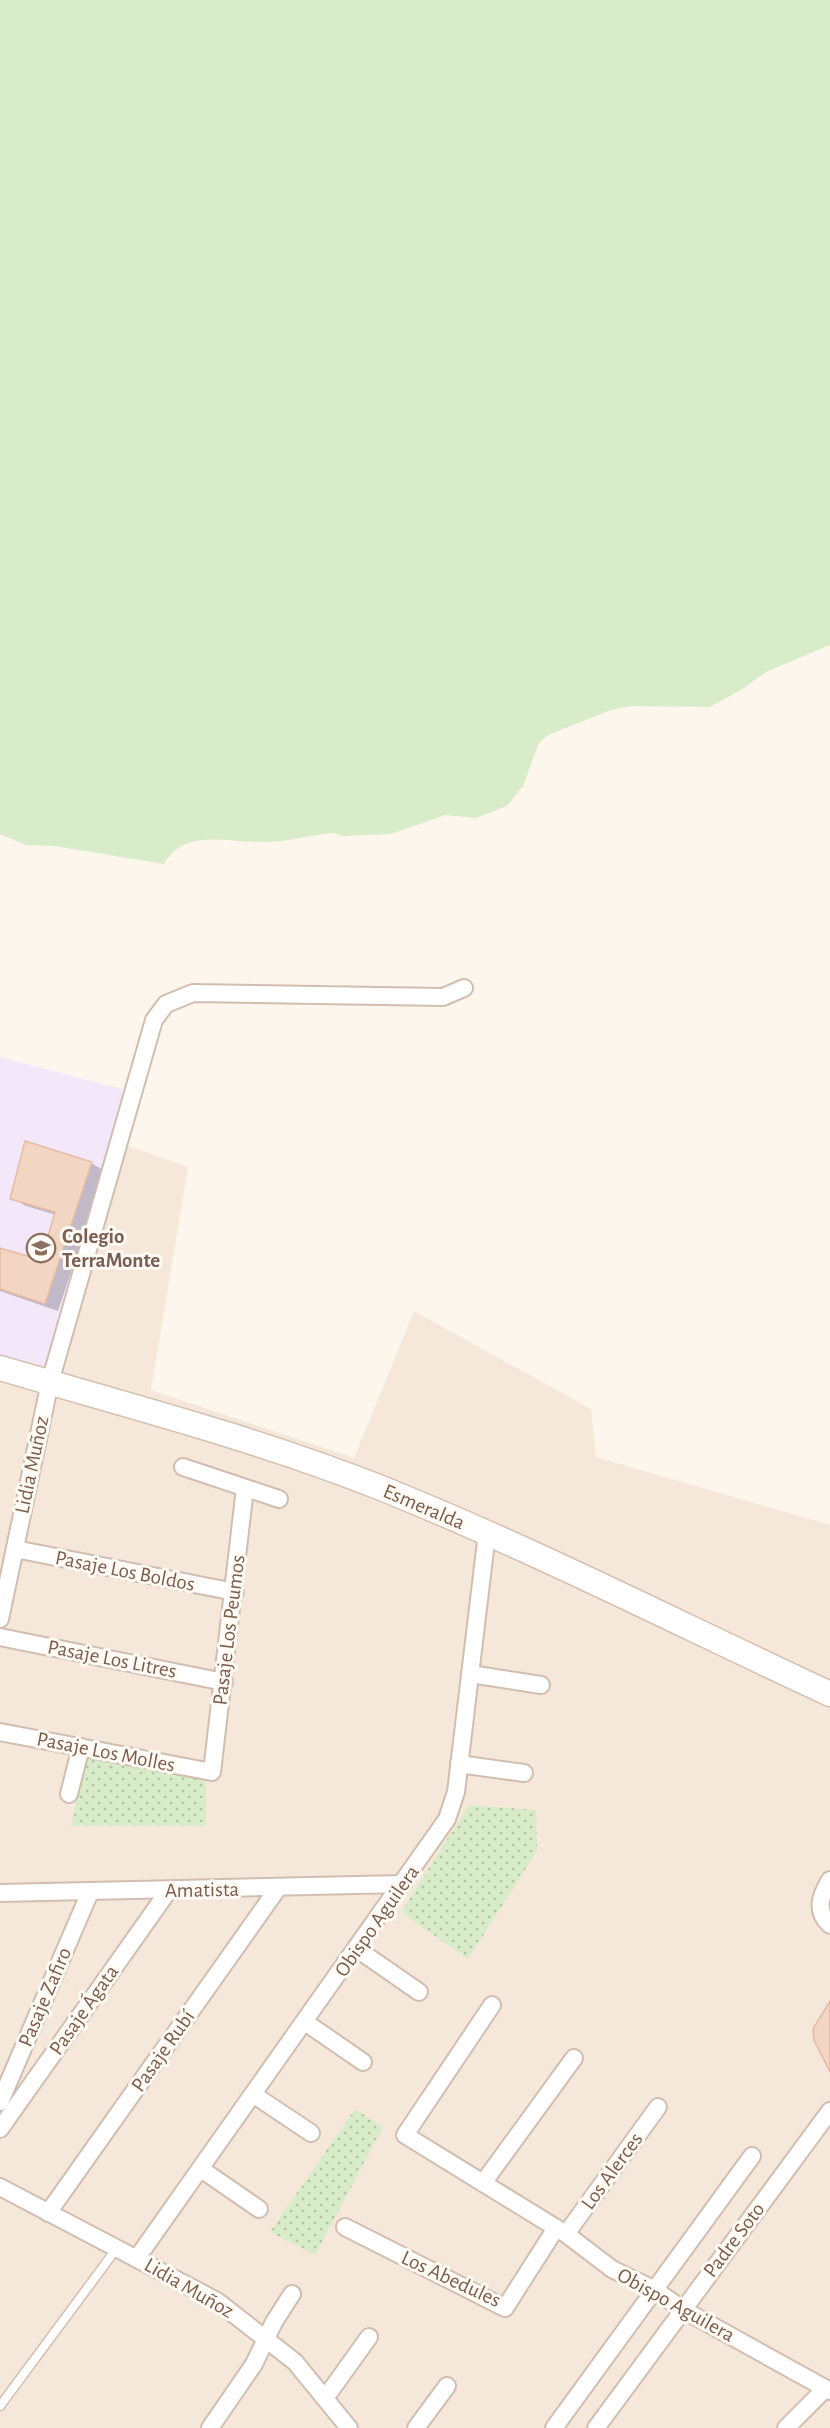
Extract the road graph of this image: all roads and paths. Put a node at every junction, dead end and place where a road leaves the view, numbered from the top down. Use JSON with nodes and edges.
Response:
{"nodes":[{"id":1,"x":464,"y":988,"type":"dead end"},
{"id":2,"x":0,"y":1368,"type":"edge"},
{"id":3,"x":50,"y":1382,"type":"junction"},
{"id":4,"x":183,"y":1467,"type":"dead end"},
{"id":5,"x":245,"y":1488,"type":"junction"},
{"id":6,"x":279,"y":1499,"type":"dead end"},
{"id":7,"x":487,"y":1533,"type":"junction"},
{"id":8,"x":15,"y":1549,"type":"junction"},
{"id":9,"x":235,"y":1592,"type":"junction"},
{"id":10,"x":0,"y":1618,"type":"edge"},
{"id":11,"x":0,"y":1637,"type":"edge"},
{"id":12,"x":470,"y":1674,"type":"junction"},
{"id":13,"x":224,"y":1682,"type":"junction"},
{"id":14,"x":541,"y":1685,"type":"dead end"},
{"id":15,"x":830,"y":1694,"type":"edge"},
{"id":16,"x":0,"y":1732,"type":"edge"},
{"id":17,"x":81,"y":1747,"type":"junction"},
{"id":18,"x":459,"y":1764,"type":"junction"},
{"id":19,"x":212,"y":1772,"type":"joint"},
{"id":20,"x":524,"y":1773,"type":"dead end"},
{"id":21,"x":69,"y":1794,"type":"dead end"},
{"id":22,"x":830,"y":1880,"type":"edge"},
{"id":23,"x":404,"y":1884,"type":"junction"},
{"id":24,"x":278,"y":1888,"type":"junction"},
{"id":25,"x":169,"y":1890,"type":"junction"},
{"id":26,"x":90,"y":1892,"type":"junction"},
{"id":27,"x":0,"y":1893,"type":"edge"},
{"id":28,"x":830,"y":1925,"type":"edge"},
{"id":29,"x":357,"y":1949,"type":"junction"},
{"id":30,"x":419,"y":1992,"type":"dead end"},
{"id":31,"x":492,"y":2005,"type":"dead end"},
{"id":32,"x":305,"y":2022,"type":"junction"},
{"id":33,"x":574,"y":2058,"type":"dead end"},
{"id":34,"x":363,"y":2062,"type":"dead end"},
{"id":35,"x":254,"y":2095,"type":"junction"},
{"id":36,"x":0,"y":2102,"type":"edge"},
{"id":37,"x":658,"y":2107,"type":"dead end"},
{"id":38,"x":830,"y":2111,"type":"edge"},
{"id":39,"x":0,"y":2129,"type":"edge"},
{"id":40,"x":311,"y":2133,"type":"dead end"},
{"id":41,"x":752,"y":2156,"type":"dead end"},
{"id":42,"x":201,"y":2169,"type":"junction"},
{"id":43,"x":483,"y":2183,"type":"junction"},
{"id":44,"x":0,"y":2187,"type":"edge"},
{"id":45,"x":258,"y":2209,"type":"dead end"},
{"id":46,"x":48,"y":2213,"type":"junction"},
{"id":47,"x":345,"y":2227,"type":"dead end"},
{"id":48,"x":561,"y":2231,"type":"junction"},
{"id":49,"x":117,"y":2248,"type":"junction"},
{"id":50,"x":137,"y":2258,"type":"junction"},
{"id":51,"x":655,"y":2290,"type":"junction"},
{"id":52,"x":292,"y":2294,"type":"dead end"},
{"id":53,"x":682,"y":2309,"type":"junction"},
{"id":54,"x":369,"y":2337,"type":"dead end"},
{"id":55,"x":266,"y":2338,"type":"junction"},
{"id":56,"x":447,"y":2386,"type":"dead end"},
{"id":57,"x":828,"y":2390,"type":"edge"},
{"id":58,"x":326,"y":2397,"type":"junction"},
{"id":59,"x":0,"y":2406,"type":"edge"},
{"id":60,"x":339,"y":2424,"type":"edge"},
{"id":61,"x":210,"y":2428,"type":"edge"},
{"id":62,"x":416,"y":2428,"type":"edge"},
{"id":63,"x":554,"y":2428,"type":"edge"},
{"id":64,"x":596,"y":2428,"type":"edge"},
{"id":65,"x":786,"y":2428,"type":"edge"}],
"edges":[{"from":1,"to":3,"type":"street","name":"Lidia Muñoz"},
{"from":2,"to":3,"type":"street","name":"Esmeralda"},
{"from":3,"to":7,"type":"street","name":"Esmeralda"},
{"from":3,"to":8,"type":"street","name":"Lidia Muñoz"},
{"from":4,"to":5,"type":"street"},
{"from":5,"to":6,"type":"street"},
{"from":5,"to":9,"type":"street","name":"Pasaje Los Peumos"},
{"from":7,"to":12,"type":"street","name":"Obispo Aguilera"},
{"from":7,"to":15,"type":"street","name":"Esmeralda"},
{"from":8,"to":9,"type":"street","name":"Pasaje Los Boldos"},
{"from":8,"to":10,"type":"street","name":"Lidia Muñoz"},
{"from":9,"to":13,"type":"street","name":"Pasaje Los Peumos"},
{"from":11,"to":13,"type":"street","name":"Pasaje Los Litres"},
{"from":12,"to":14,"type":"street"},
{"from":12,"to":18,"type":"street","name":"Obispo Aguilera"},
{"from":13,"to":19,"type":"street","name":"Pasaje Los Peumos"},
{"from":16,"to":17,"type":"street","name":"Pasaje Los Molles"},
{"from":17,"to":19,"type":"street","name":"Pasaje Los Molles"},
{"from":17,"to":21,"type":"street"},
{"from":18,"to":20,"type":"street"},
{"from":18,"to":23,"type":"street","name":"Obispo Aguilera"},
{"from":22,"to":28,"type":"street"},
{"from":23,"to":24,"type":"street","name":"Amatista"},
{"from":23,"to":29,"type":"street","name":"Obispo Aguilera"},
{"from":24,"to":25,"type":"street","name":"Amatista"},
{"from":24,"to":46,"type":"street","name":"Pasaje Rubí"},
{"from":25,"to":26,"type":"street","name":"Amatista"},
{"from":25,"to":39,"type":"street","name":"Pasaje Ágata"},
{"from":26,"to":27,"type":"street","name":"Amatista"},
{"from":26,"to":36,"type":"street","name":"Pasaje Zafiro"},
{"from":29,"to":30,"type":"street"},
{"from":29,"to":32,"type":"street","name":"Obispo Aguilera"},
{"from":31,"to":43,"type":"street","name":"Obispo Aguilera"},
{"from":32,"to":34,"type":"street"},
{"from":32,"to":35,"type":"street","name":"Obispo Aguilera"},
{"from":33,"to":43,"type":"street"},
{"from":35,"to":40,"type":"street"},
{"from":35,"to":42,"type":"street","name":"Obispo Aguilera"},
{"from":37,"to":48,"type":"street","name":"Los Alerces"},
{"from":38,"to":53,"type":"street","name":"Padre Soto"},
{"from":41,"to":51,"type":"street","name":"Padre Soto"},
{"from":42,"to":45,"type":"street"},
{"from":42,"to":50,"type":"street","name":"Obispo Aguilera"},
{"from":43,"to":48,"type":"street","name":"Obispo Aguilera"},
{"from":44,"to":46,"type":"street","name":"Lidia Muñoz"},
{"from":46,"to":49,"type":"street","name":"Lidia Muñoz"},
{"from":47,"to":48,"type":"street","name":"Los Abedules"},
{"from":48,"to":51,"type":"street","name":"Obispo Aguilera"},
{"from":49,"to":50,"type":"street","name":"Lidia Muñoz"},
{"from":49,"to":59,"type":"lane"},
{"from":50,"to":55,"type":"street","name":"Lidia Muñoz"},
{"from":51,"to":53,"type":"street","name":"Obispo Aguilera"},
{"from":51,"to":63,"type":"street","name":"Padre Soto"},
{"from":52,"to":55,"type":"street"},
{"from":53,"to":57,"type":"street","name":"Obispo Aguilera"},
{"from":53,"to":64,"type":"street","name":"Padre Soto"},
{"from":54,"to":58,"type":"street"},
{"from":55,"to":58,"type":"street","name":"Lidia Muñoz"},
{"from":55,"to":61,"type":"street"},
{"from":56,"to":62,"type":"street"},
{"from":57,"to":65,"type":"street"},
{"from":58,"to":60,"type":"street","name":"Lidia Muñoz"}]}
